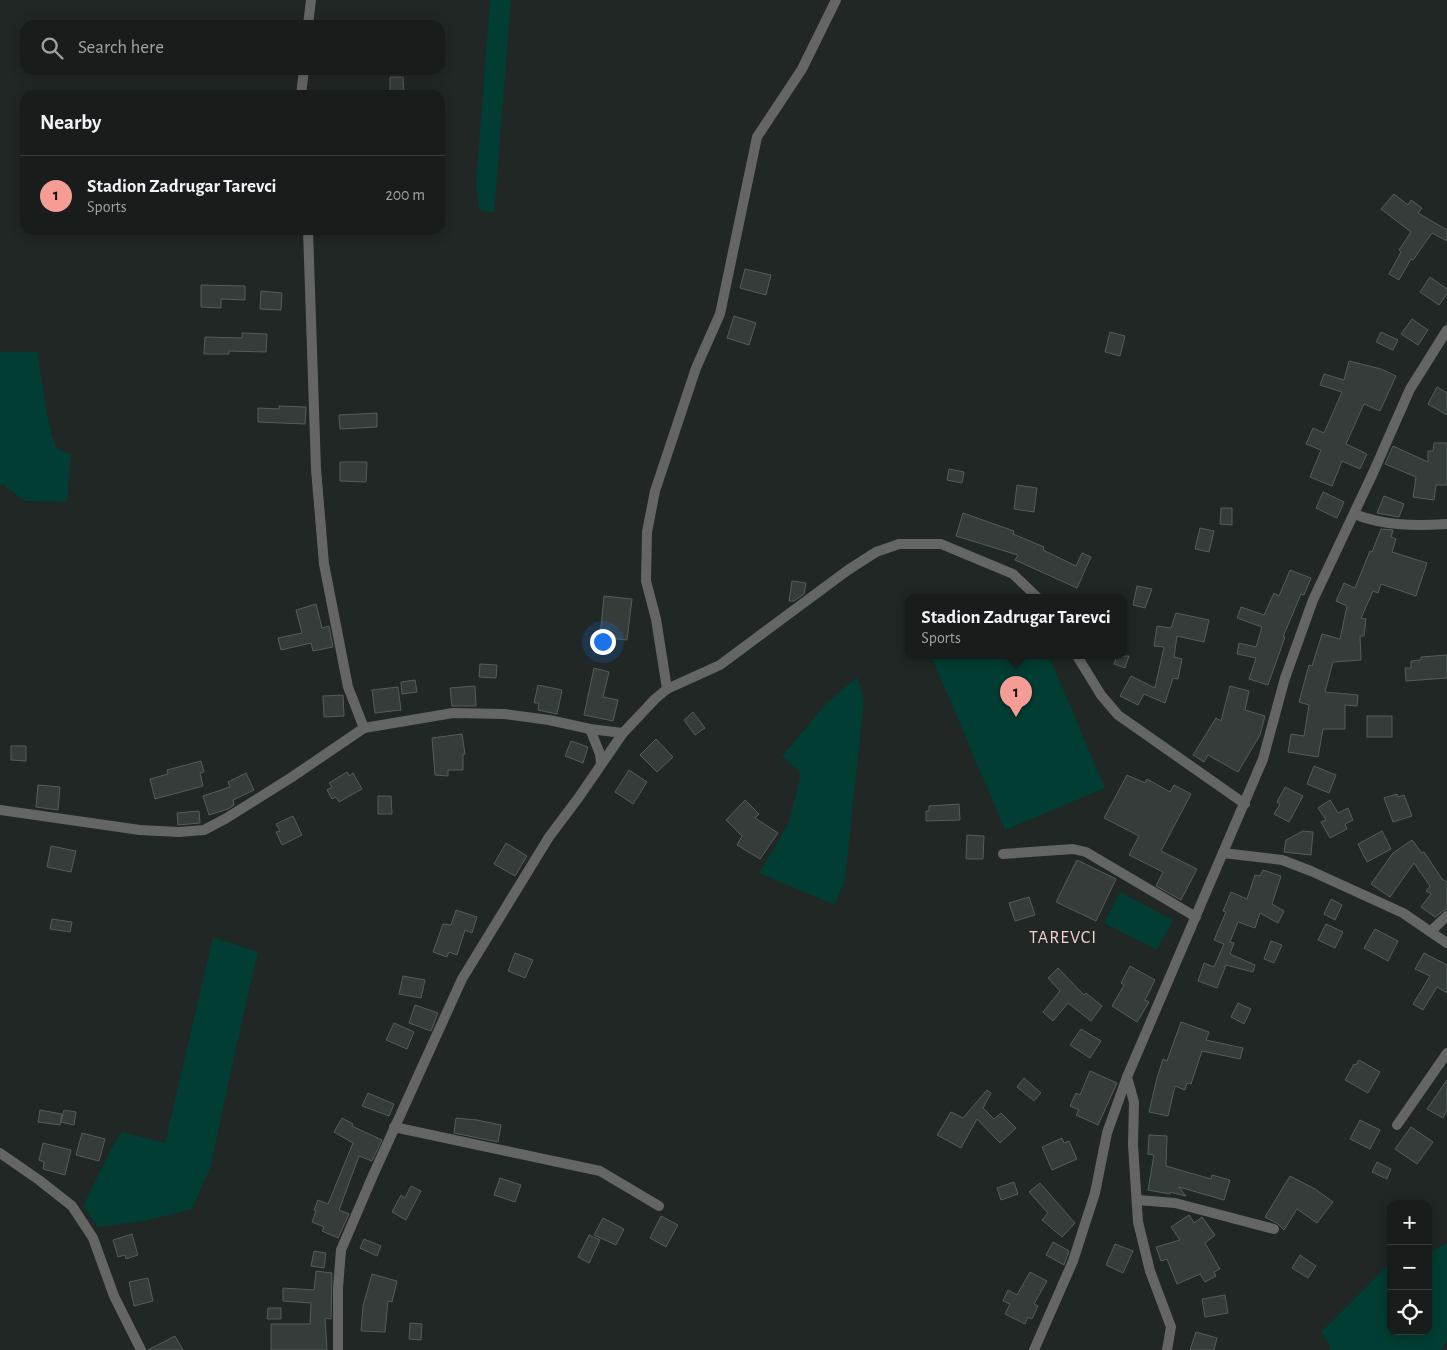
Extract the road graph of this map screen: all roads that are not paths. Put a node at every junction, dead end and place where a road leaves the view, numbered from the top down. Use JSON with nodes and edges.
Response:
{"nodes":[{"id":1,"x":311,"y":0,"type":"edge"},
{"id":2,"x":836,"y":0,"type":"edge"},
{"id":3,"x":309,"y":20,"type":"edge"},
{"id":4,"x":303,"y":75,"type":"edge"},
{"id":5,"x":302,"y":90,"type":"edge"},
{"id":6,"x":308,"y":235,"type":"edge"},
{"id":7,"x":1447,"y":330,"type":"edge"},
{"id":8,"x":1354,"y":514,"type":"junction"},
{"id":9,"x":1447,"y":524,"type":"edge"},
{"id":10,"x":1034,"y":594,"type":"edge"},
{"id":11,"x":1079,"y":659,"type":"edge"},
{"id":12,"x":667,"y":690,"type":"junction"},
{"id":13,"x":364,"y":728,"type":"junction"},
{"id":14,"x":590,"y":729,"type":"junction"},
{"id":15,"x":623,"y":733,"type":"junction"},
{"id":16,"x":601,"y":764,"type":"junction"},
{"id":17,"x":1245,"y":804,"type":"junction"},
{"id":18,"x":0,"y":810,"type":"edge"},
{"id":19,"x":1223,"y":853,"type":"junction"},
{"id":20,"x":1003,"y":854,"type":"dead end"},
{"id":21,"x":1447,"y":916,"type":"edge"},
{"id":22,"x":1196,"y":917,"type":"junction"},
{"id":23,"x":1431,"y":932,"type":"junction"},
{"id":24,"x":1447,"y":943,"type":"edge"},
{"id":25,"x":1447,"y":1053,"type":"edge"},
{"id":26,"x":1127,"y":1077,"type":"junction"},
{"id":27,"x":1398,"y":1125,"type":"dead end"},
{"id":28,"x":394,"y":1127,"type":"junction"},
{"id":29,"x":0,"y":1153,"type":"edge"},
{"id":30,"x":1138,"y":1200,"type":"junction"},
{"id":31,"x":659,"y":1206,"type":"dead end"},
{"id":32,"x":1274,"y":1229,"type":"dead end"},
{"id":33,"x":141,"y":1350,"type":"edge"},
{"id":34,"x":338,"y":1350,"type":"edge"},
{"id":35,"x":1034,"y":1350,"type":"edge"},
{"id":36,"x":1167,"y":1350,"type":"edge"}],
"edges":[{"from":1,"to":3,"type":"street"},
{"from":2,"to":12,"type":"street"},
{"from":4,"to":5,"type":"street"},
{"from":6,"to":13,"type":"street"},
{"from":7,"to":8,"type":"street"},
{"from":8,"to":9,"type":"street"},
{"from":8,"to":17,"type":"street"},
{"from":10,"to":12,"type":"street"},
{"from":11,"to":17,"type":"street"},
{"from":12,"to":15,"type":"street"},
{"from":13,"to":14,"type":"street"},
{"from":13,"to":18,"type":"street"},
{"from":14,"to":15,"type":"street"},
{"from":14,"to":16,"type":"street"},
{"from":15,"to":16,"type":"street"},
{"from":16,"to":28,"type":"street"},
{"from":17,"to":19,"type":"street"},
{"from":19,"to":22,"type":"street"},
{"from":19,"to":23,"type":"street"},
{"from":20,"to":22,"type":"street"},
{"from":21,"to":23,"type":"street"},
{"from":22,"to":26,"type":"street"},
{"from":23,"to":24,"type":"street"},
{"from":25,"to":27,"type":"street"},
{"from":26,"to":30,"type":"street"},
{"from":26,"to":35,"type":"street"},
{"from":28,"to":31,"type":"street"},
{"from":28,"to":34,"type":"street"},
{"from":29,"to":33,"type":"street"},
{"from":30,"to":32,"type":"street"},
{"from":30,"to":36,"type":"street"}]}
